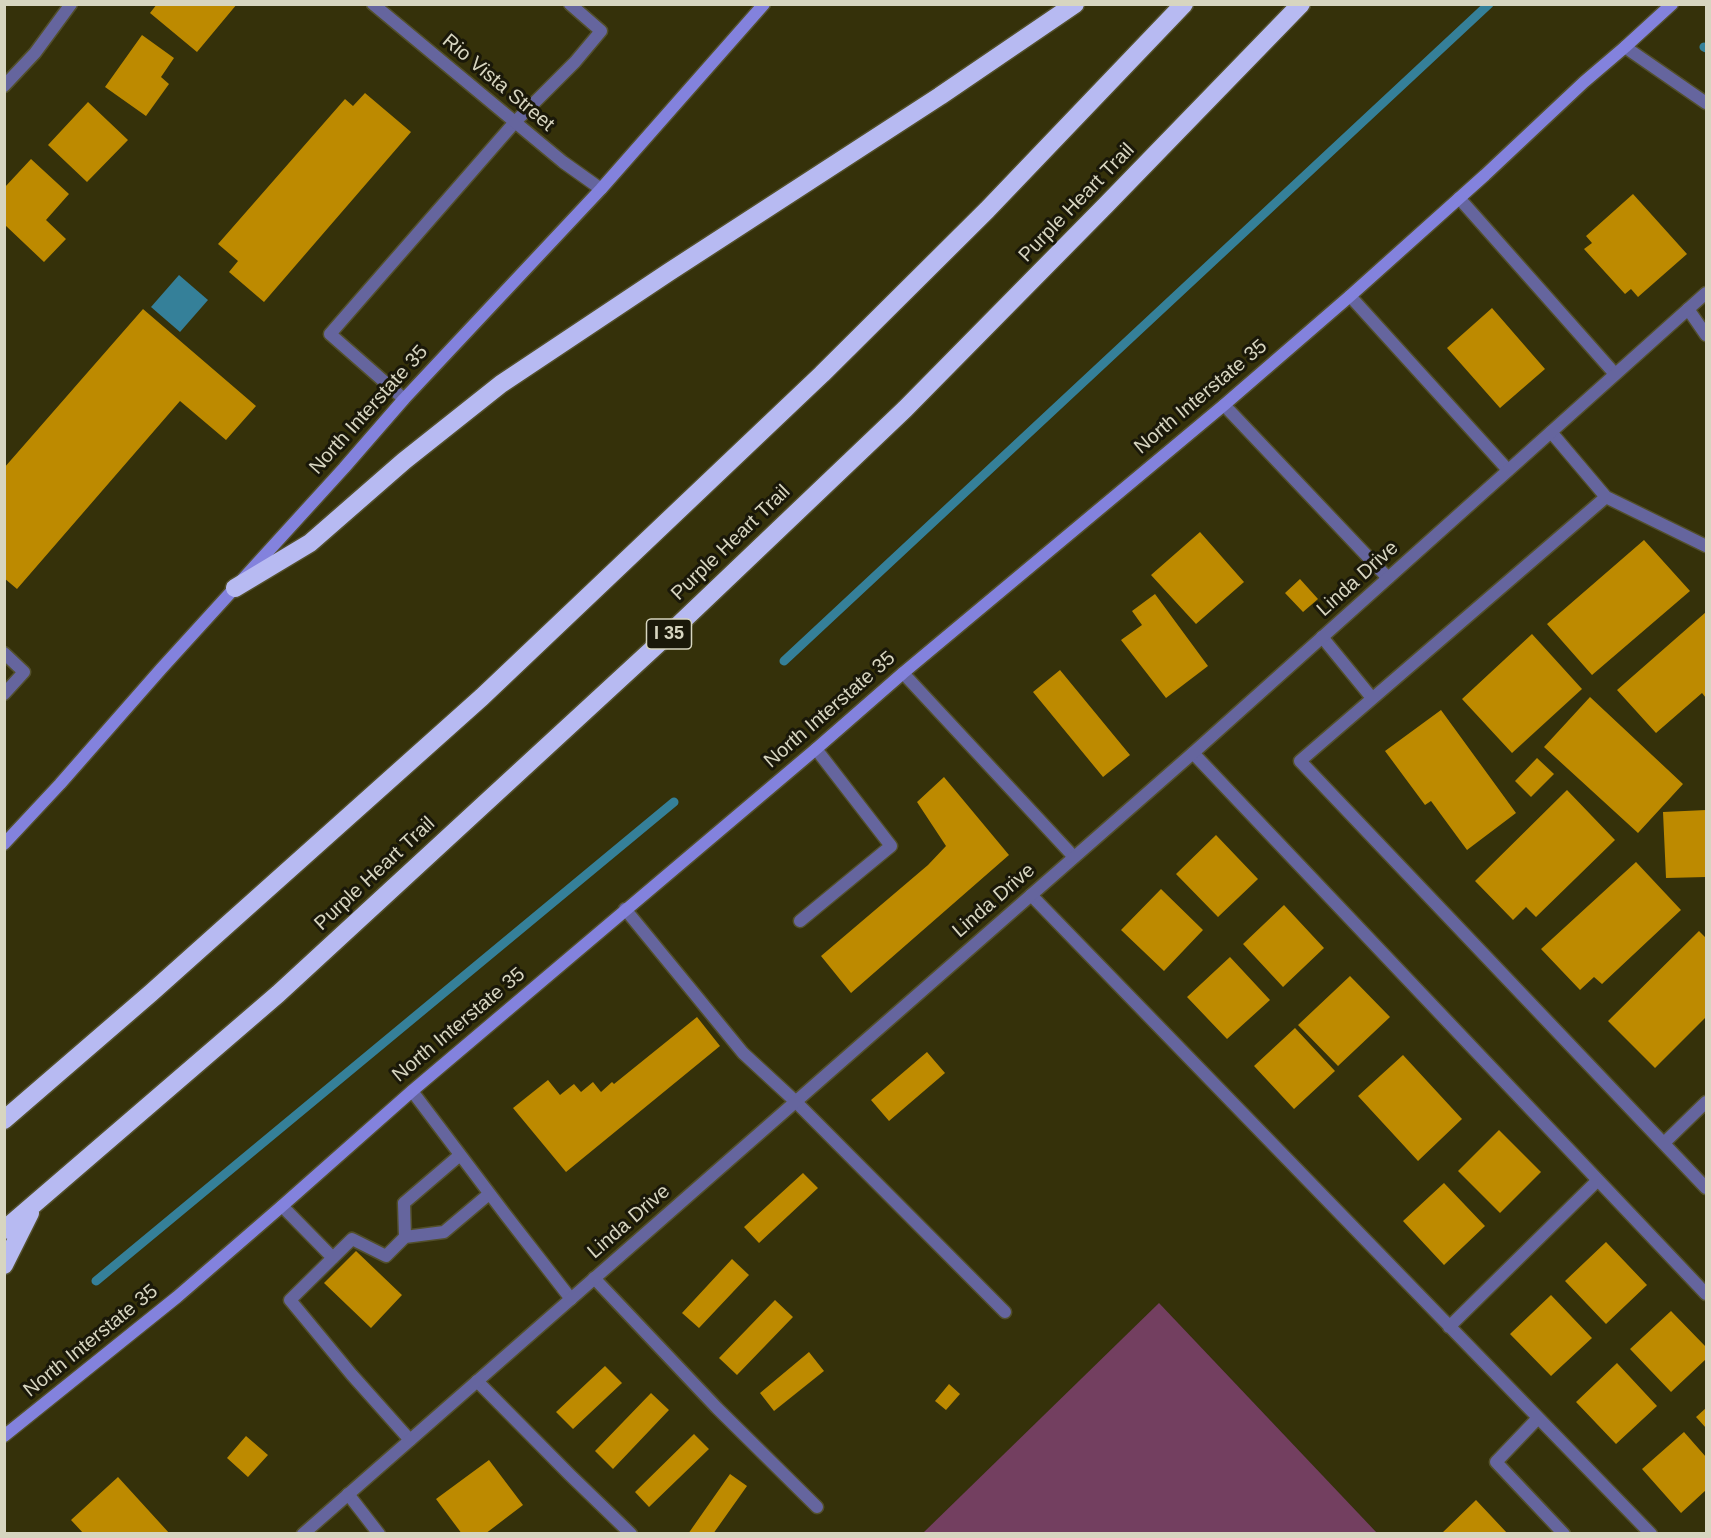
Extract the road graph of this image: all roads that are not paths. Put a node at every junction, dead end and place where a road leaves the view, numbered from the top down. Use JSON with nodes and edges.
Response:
{"nodes":[{"id":1,"x":71,"y":4,"type":"edge"},
{"id":2,"x":373,"y":4,"type":"edge"},
{"id":3,"x":570,"y":4,"type":"edge"},
{"id":4,"x":764,"y":4,"type":"edge"},
{"id":5,"x":1075,"y":4,"type":"edge"},
{"id":6,"x":1184,"y":4,"type":"edge"},
{"id":7,"x":1301,"y":4,"type":"edge"},
{"id":8,"x":1672,"y":4,"type":"edge"},
{"id":9,"x":1625,"y":47,"type":"junction"},
{"id":10,"x":4,"y":86,"type":"edge"},
{"id":11,"x":1707,"y":103,"type":"edge"},
{"id":12,"x":515,"y":122,"type":"junction"},
{"id":13,"x":601,"y":189,"type":"junction"},
{"id":14,"x":1460,"y":198,"type":"junction"},
{"id":15,"x":1707,"y":293,"type":"edge"},
{"id":16,"x":1350,"y":296,"type":"junction"},
{"id":17,"x":1688,"y":309,"type":"junction"},
{"id":18,"x":1707,"y":335,"type":"edge"},
{"id":19,"x":1615,"y":374,"type":"junction"},
{"id":20,"x":404,"y":399,"type":"junction"},
{"id":21,"x":1224,"y":405,"type":"junction"},
{"id":22,"x":1551,"y":432,"type":"junction"},
{"id":23,"x":1508,"y":471,"type":"junction"},
{"id":24,"x":1606,"y":497,"type":"junction"},
{"id":25,"x":1707,"y":546,"type":"edge"},
{"id":26,"x":1388,"y":578,"type":"junction"},
{"id":27,"x":235,"y":588,"type":"junction"},
{"id":28,"x":1322,"y":637,"type":"junction"},
{"id":29,"x":4,"y":653,"type":"edge"},
{"id":30,"x":903,"y":673,"type":"junction"},
{"id":31,"x":4,"y":694,"type":"edge"},
{"id":32,"x":1372,"y":698,"type":"junction"},
{"id":33,"x":816,"y":749,"type":"junction"},
{"id":34,"x":1193,"y":753,"type":"junction"},
{"id":35,"x":4,"y":844,"type":"edge"},
{"id":36,"x":1074,"y":857,"type":"junction"},
{"id":37,"x":1031,"y":895,"type":"junction"},
{"id":38,"x":625,"y":909,"type":"junction"},
{"id":39,"x":800,"y":921,"type":"dead end"},
{"id":40,"x":412,"y":1090,"type":"junction"},
{"id":41,"x":795,"y":1101,"type":"junction"},
{"id":42,"x":1707,"y":1102,"type":"edge"},
{"id":43,"x":4,"y":1120,"type":"edge"},
{"id":44,"x":1664,"y":1143,"type":"junction"},
{"id":45,"x":460,"y":1155,"type":"junction"},
{"id":46,"x":1598,"y":1180,"type":"junction"},
{"id":47,"x":1707,"y":1188,"type":"edge"},
{"id":48,"x":489,"y":1194,"type":"junction"},
{"id":49,"x":35,"y":1204,"type":"junction"},
{"id":50,"x":282,"y":1206,"type":"junction"},
{"id":51,"x":4,"y":1230,"type":"edge"},
{"id":52,"x":405,"y":1238,"type":"junction"},
{"id":53,"x":333,"y":1258,"type":"junction"},
{"id":54,"x":4,"y":1265,"type":"edge"},
{"id":55,"x":594,"y":1278,"type":"junction"},
{"id":56,"x":1707,"y":1294,"type":"edge"},
{"id":57,"x":571,"y":1299,"type":"junction"},
{"id":58,"x":1005,"y":1312,"type":"dead end"},
{"id":59,"x":1449,"y":1327,"type":"junction"},
{"id":60,"x":477,"y":1381,"type":"junction"},
{"id":61,"x":1538,"y":1418,"type":"junction"},
{"id":62,"x":4,"y":1436,"type":"edge"},
{"id":63,"x":410,"y":1440,"type":"junction"},
{"id":64,"x":348,"y":1494,"type":"junction"},
{"id":65,"x":817,"y":1507,"type":"dead end"},
{"id":66,"x":303,"y":1533,"type":"edge"},
{"id":67,"x":380,"y":1533,"type":"edge"},
{"id":68,"x":631,"y":1533,"type":"edge"},
{"id":69,"x":1564,"y":1533,"type":"edge"},
{"id":70,"x":1651,"y":1533,"type":"edge"}],
"edges":[{"from":1,"to":10,"type":"street"},
{"from":2,"to":12,"type":"street","name":"Rio Vista Street"},
{"from":3,"to":12,"type":"street"},
{"from":4,"to":13,"type":"main road","name":"North Interstate 35"},
{"from":5,"to":27,"type":"highway"},
{"from":6,"to":43,"type":"highway"},
{"from":7,"to":49,"type":"highway","name":"Purple Heart Trail","number":"I 35"},
{"from":8,"to":9,"type":"main road","name":"North Interstate 35"},
{"from":9,"to":11,"type":"street"},
{"from":9,"to":14,"type":"main road","name":"North Interstate 35"},
{"from":12,"to":13,"type":"street","name":"Rio Vista Street"},
{"from":12,"to":20,"type":"street"},
{"from":13,"to":20,"type":"main road","name":"North Interstate 35"},
{"from":14,"to":16,"type":"main road","name":"North Interstate 35"},
{"from":14,"to":19,"type":"street"},
{"from":15,"to":17,"type":"street","name":"Linda Drive"},
{"from":16,"to":21,"type":"main road","name":"North Interstate 35"},
{"from":16,"to":23,"type":"street"},
{"from":17,"to":18,"type":"street"},
{"from":17,"to":19,"type":"street","name":"Linda Drive"},
{"from":19,"to":22,"type":"street","name":"Linda Drive"},
{"from":20,"to":27,"type":"main road","name":"North Interstate 35"},
{"from":21,"to":26,"type":"street"},
{"from":21,"to":30,"type":"main road","name":"North Interstate 35"},
{"from":22,"to":23,"type":"street","name":"Linda Drive"},
{"from":22,"to":24,"type":"street"},
{"from":23,"to":26,"type":"street","name":"Linda Drive"},
{"from":24,"to":25,"type":"street"},
{"from":24,"to":32,"type":"street"},
{"from":26,"to":28,"type":"street","name":"Linda Drive"},
{"from":27,"to":35,"type":"main road","name":"North Interstate 35"},
{"from":28,"to":32,"type":"street"},
{"from":28,"to":34,"type":"street","name":"Linda Drive"},
{"from":29,"to":31,"type":"street"},
{"from":30,"to":33,"type":"main road","name":"North Interstate 35"},
{"from":30,"to":36,"type":"street"},
{"from":32,"to":44,"type":"street"},
{"from":33,"to":38,"type":"main road","name":"North Interstate 35"},
{"from":33,"to":39,"type":"street"},
{"from":34,"to":36,"type":"street","name":"Linda Drive"},
{"from":34,"to":46,"type":"street"},
{"from":36,"to":37,"type":"street","name":"Linda Drive"},
{"from":37,"to":41,"type":"street","name":"Linda Drive"},
{"from":37,"to":59,"type":"street"},
{"from":38,"to":40,"type":"main road","name":"North Interstate 35"},
{"from":38,"to":41,"type":"street"},
{"from":40,"to":45,"type":"street"},
{"from":40,"to":50,"type":"main road","name":"North Interstate 35"},
{"from":41,"to":55,"type":"street","name":"Linda Drive"},
{"from":41,"to":58,"type":"street"},
{"from":42,"to":44,"type":"street"},
{"from":44,"to":47,"type":"street"},
{"from":45,"to":48,"type":"street"},
{"from":45,"to":52,"type":"street"},
{"from":46,"to":56,"type":"street"},
{"from":46,"to":59,"type":"street"},
{"from":48,"to":52,"type":"street"},
{"from":48,"to":57,"type":"street"},
{"from":49,"to":51,"type":"highway","name":"Purple Heart Trail","number":"I 35"},
{"from":49,"to":54,"type":"highway"},
{"from":50,"to":53,"type":"street"},
{"from":50,"to":62,"type":"main road","name":"North Interstate 35"},
{"from":52,"to":53,"type":"street"},
{"from":53,"to":63,"type":"street"},
{"from":55,"to":57,"type":"street","name":"Linda Drive"},
{"from":55,"to":65,"type":"street"},
{"from":57,"to":60,"type":"street","name":"Linda Drive"},
{"from":59,"to":61,"type":"street"},
{"from":60,"to":63,"type":"street","name":"Linda Drive"},
{"from":60,"to":68,"type":"street"},
{"from":61,"to":69,"type":"street"},
{"from":61,"to":70,"type":"street"},
{"from":63,"to":64,"type":"street","name":"Linda Drive"},
{"from":64,"to":66,"type":"street","name":"Linda Drive"},
{"from":64,"to":67,"type":"street"}]}
